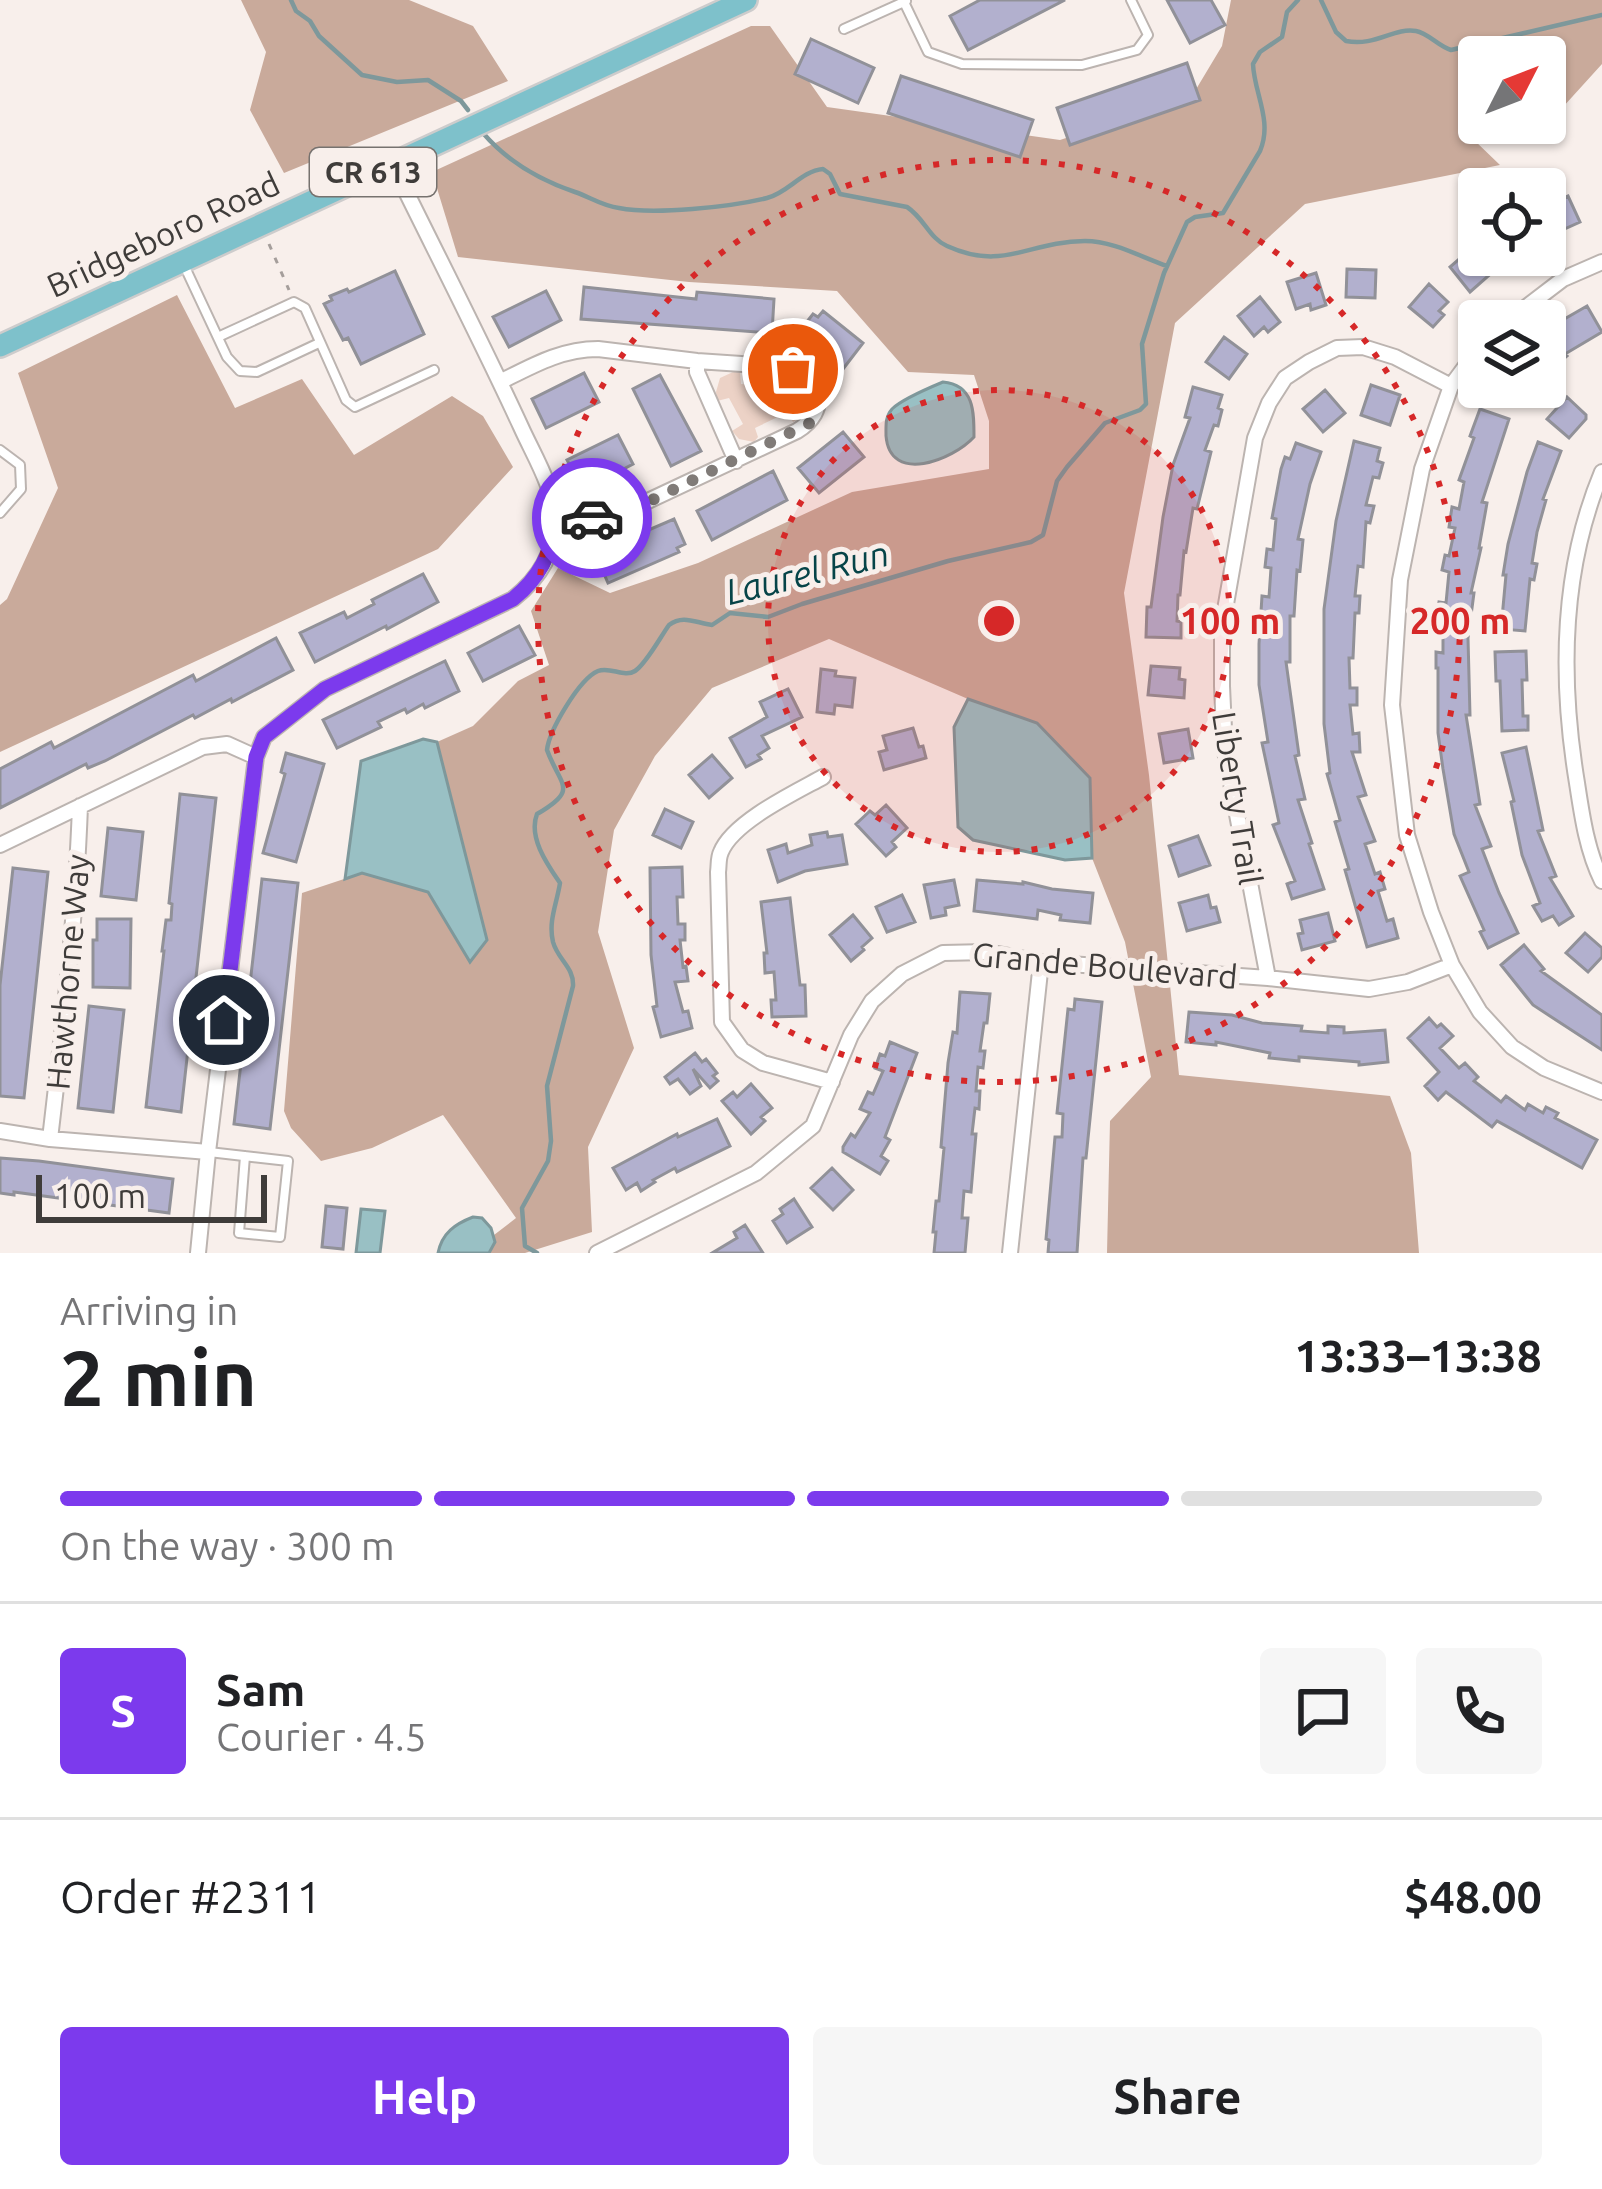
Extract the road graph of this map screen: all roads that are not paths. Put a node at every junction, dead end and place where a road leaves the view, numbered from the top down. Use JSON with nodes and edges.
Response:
{"nodes":[{"id":1,"x":905,"y":0,"type":"edge"},
{"id":2,"x":1131,"y":0,"type":"edge"},
{"id":3,"x":733,"y":3,"type":"edge"},
{"id":4,"x":844,"y":29,"type":"dead end"},
{"id":5,"x":392,"y":163,"type":"junction"},
{"id":6,"x":182,"y":262,"type":"junction"},
{"id":7,"x":1602,"y":262,"type":"edge"},
{"id":8,"x":1536,"y":300,"type":"edge"},
{"id":9,"x":218,"y":337,"type":"junction"},
{"id":10,"x":320,"y":344,"type":"junction"},
{"id":11,"x":0,"y":346,"type":"edge"},
{"id":12,"x":697,"y":362,"type":"junction"},
{"id":13,"x":434,"y":370,"type":"dead end"},
{"id":14,"x":1458,"y":376,"type":"edge"},
{"id":15,"x":500,"y":382,"type":"junction"},
{"id":16,"x":1451,"y":386,"type":"junction"},
{"id":17,"x":0,"y":450,"type":"edge"},
{"id":18,"x":736,"y":461,"type":"junction"},
{"id":19,"x":1602,"y":472,"type":"edge"},
{"id":20,"x":0,"y":513,"type":"edge"},
{"id":21,"x":555,"y":520,"type":"junction"},
{"id":22,"x":256,"y":757,"type":"junction"},
{"id":23,"x":823,"y":777,"type":"dead end"},
{"id":24,"x":80,"y":806,"type":"junction"},
{"id":25,"x":0,"y":844,"type":"edge"},
{"id":26,"x":1602,"y":881,"type":"edge"},
{"id":27,"x":1041,"y":962,"type":"junction"},
{"id":28,"x":1452,"y":965,"type":"junction"},
{"id":29,"x":1268,"y":978,"type":"junction"},
{"id":30,"x":832,"y":1082,"type":"junction"},
{"id":31,"x":1602,"y":1092,"type":"edge"},
{"id":32,"x":0,"y":1131,"type":"edge"},
{"id":33,"x":50,"y":1138,"type":"junction"},
{"id":34,"x":208,"y":1152,"type":"junction"},
{"id":35,"x":245,"y":1156,"type":"junction"},
{"id":36,"x":198,"y":1253,"type":"edge"},
{"id":37,"x":597,"y":1253,"type":"edge"},
{"id":38,"x":1010,"y":1253,"type":"edge"}],
"edges":[{"from":1,"to":2,"type":"lane"},
{"from":1,"to":4,"type":"lane"},
{"from":3,"to":5,"type":"main road","name":"Bridgeboro Road","number":"CR 613"},
{"from":5,"to":6,"type":"main road","name":"Bridgeboro Road","number":"CR 613"},
{"from":5,"to":15,"type":"street"},
{"from":6,"to":9,"type":"lane"},
{"from":6,"to":11,"type":"main road","name":"Bridgeboro Road","number":"CR 613"},
{"from":7,"to":8,"type":"street"},
{"from":9,"to":10,"type":"lane"},
{"from":9,"to":10,"type":"lane"},
{"from":10,"to":13,"type":"lane"},
{"from":12,"to":15,"type":"street"},
{"from":12,"to":18,"type":"street"},
{"from":12,"to":18,"type":"street"},
{"from":14,"to":16,"type":"street"},
{"from":15,"to":21,"type":"street"},
{"from":16,"to":28,"type":"street"},
{"from":16,"to":29,"type":"street","name":"Liberty Trail"},
{"from":17,"to":20,"type":"lane"},
{"from":18,"to":21,"type":"street"},
{"from":19,"to":26,"type":"street"},
{"from":21,"to":22,"type":"street"},
{"from":22,"to":24,"type":"street"},
{"from":22,"to":34,"type":"street"},
{"from":23,"to":30,"type":"street"},
{"from":24,"to":25,"type":"street"},
{"from":24,"to":33,"type":"street","name":"Hawthorne Way"},
{"from":27,"to":29,"type":"street","name":"Grande Boulevard"},
{"from":27,"to":30,"type":"street","name":"Grande Boulevard"},
{"from":27,"to":38,"type":"street"},
{"from":28,"to":29,"type":"street","name":"Grande Boulevard"},
{"from":28,"to":31,"type":"street"},
{"from":30,"to":37,"type":"street","name":"Grande Boulevard"},
{"from":32,"to":33,"type":"street"},
{"from":33,"to":34,"type":"street"},
{"from":34,"to":35,"type":"lane"},
{"from":34,"to":36,"type":"street"},
{"from":35,"to":35,"type":"lane"}]}
